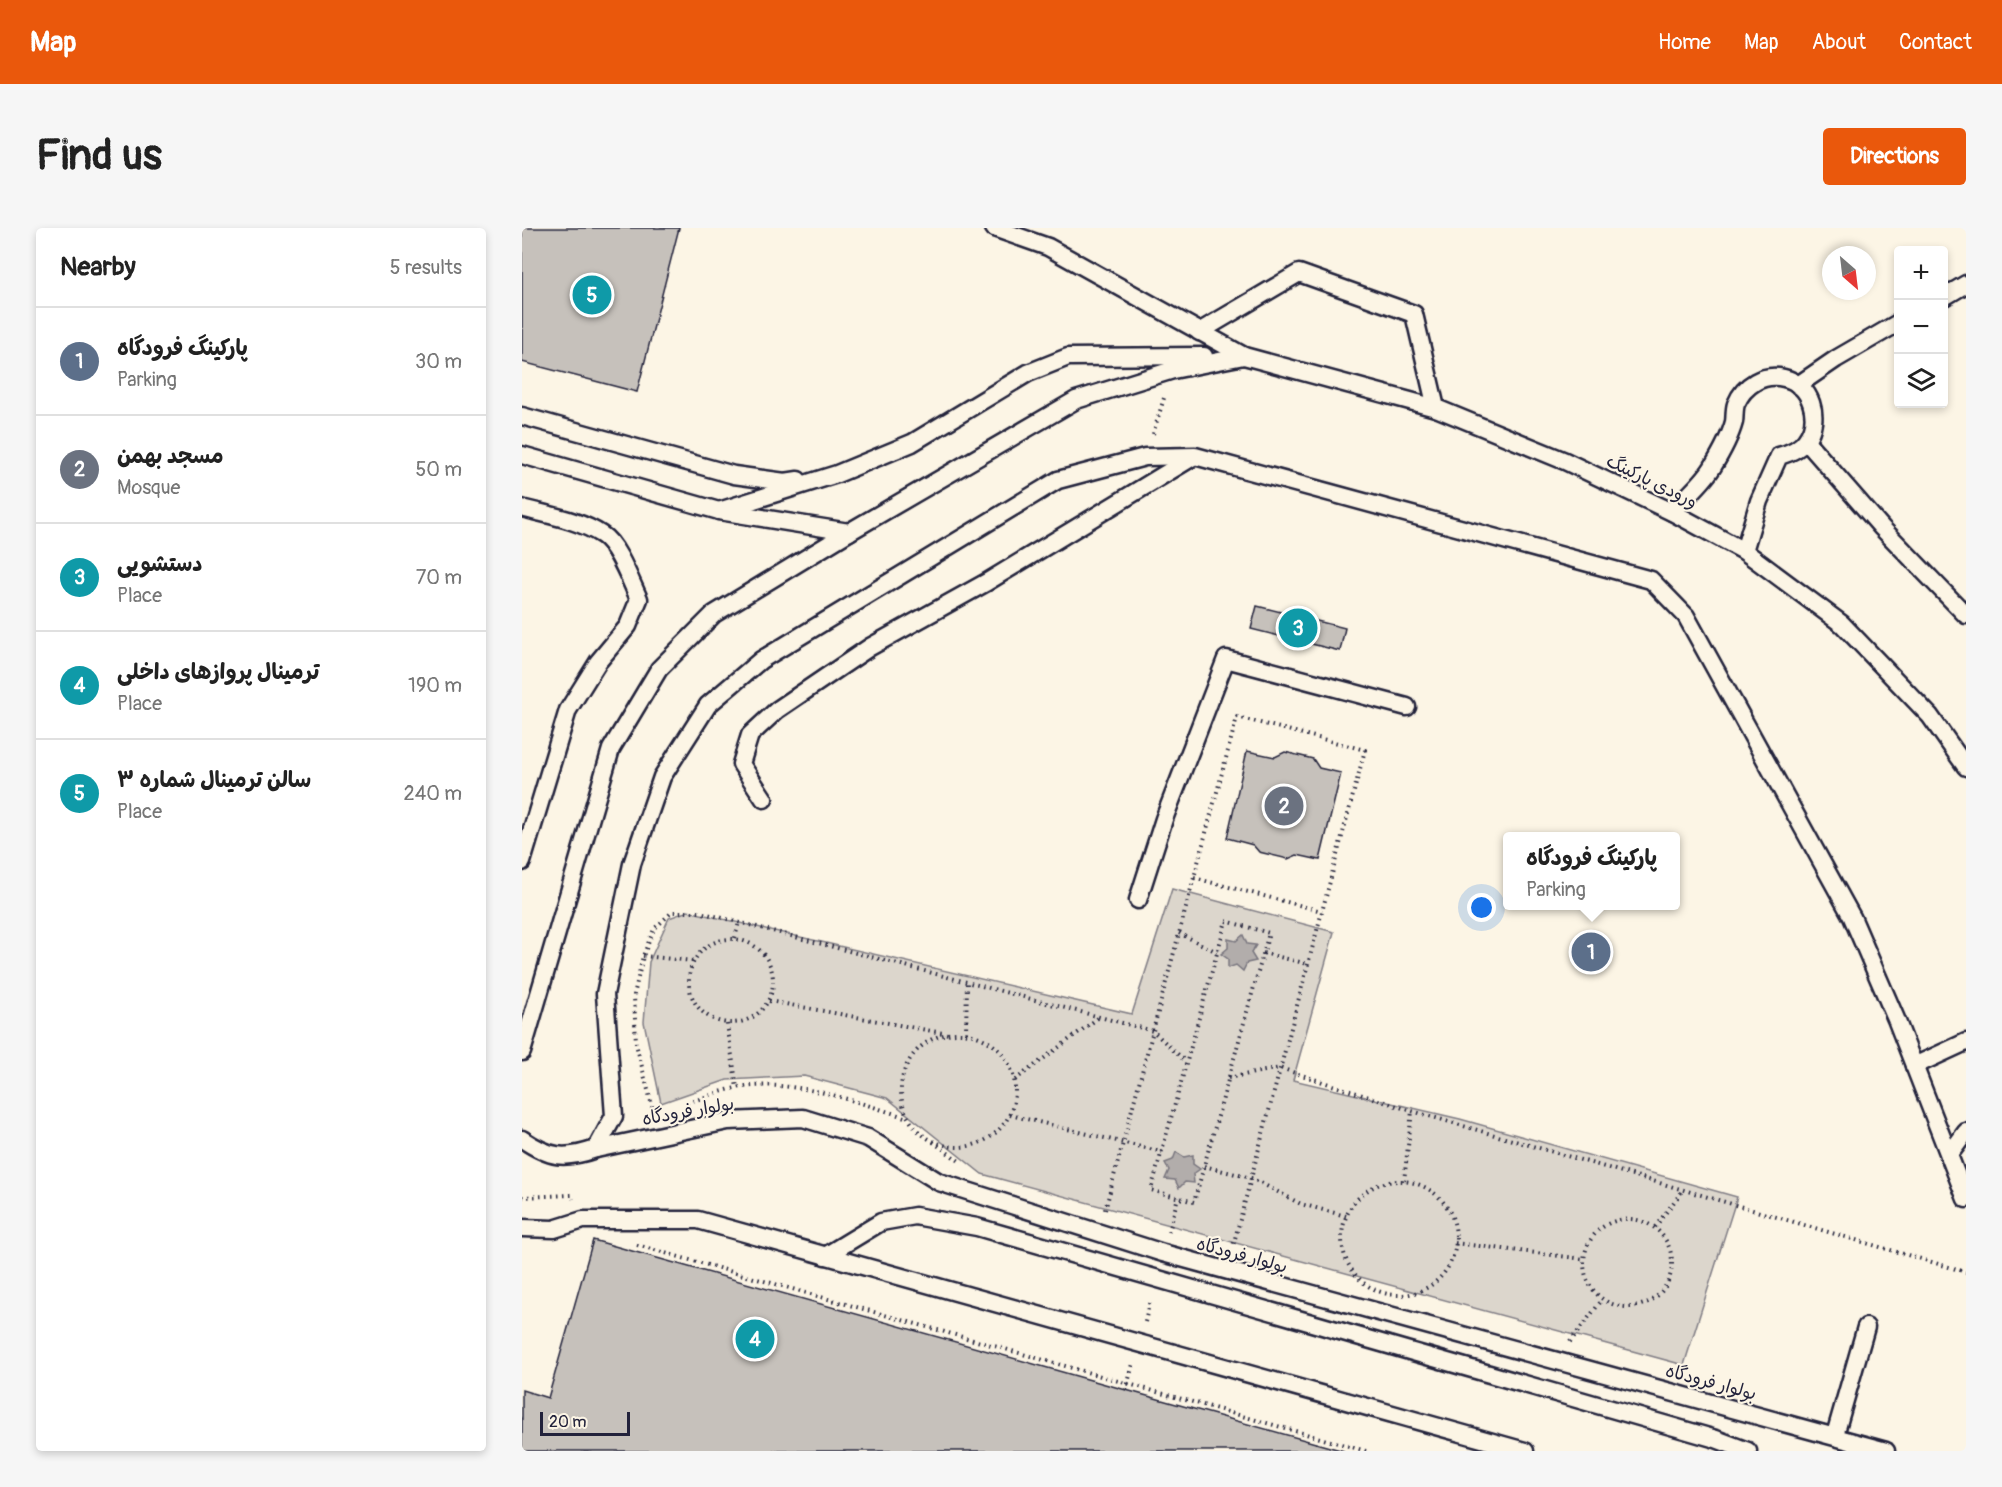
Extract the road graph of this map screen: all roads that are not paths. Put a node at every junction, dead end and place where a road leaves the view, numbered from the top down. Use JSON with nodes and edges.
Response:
{"nodes":[{"id":1,"x":993,"y":228,"type":"edge"},
{"id":2,"x":1966,"y":284,"type":"edge"},
{"id":3,"x":1948,"y":295,"type":"edge"},
{"id":4,"x":1894,"y":326,"type":"edge"},
{"id":5,"x":1199,"y":332,"type":"junction"},
{"id":6,"x":1244,"y":356,"type":"junction"},
{"id":7,"x":1798,"y":385,"type":"junction"},
{"id":8,"x":1436,"y":408,"type":"junction"},
{"id":9,"x":522,"y":416,"type":"edge"},
{"id":10,"x":1806,"y":441,"type":"junction"},
{"id":11,"x":522,"y":455,"type":"edge"},
{"id":12,"x":1195,"y":456,"type":"junction"},
{"id":13,"x":837,"y":474,"type":"junction"},
{"id":14,"x":719,"y":511,"type":"junction"},
{"id":15,"x":1672,"y":512,"type":"junction"},
{"id":16,"x":523,"y":513,"type":"edge"},
{"id":17,"x":849,"y":532,"type":"junction"},
{"id":18,"x":1744,"y":551,"type":"junction"},
{"id":19,"x":1966,"y":615,"type":"edge"},
{"id":20,"x":1407,"y":707,"type":"dead end"},
{"id":21,"x":1966,"y":767,"type":"edge"},
{"id":22,"x":764,"y":799,"type":"dead end"},
{"id":23,"x":522,"y":862,"type":"edge"},
{"id":24,"x":1138,"y":900,"type":"dead end"},
{"id":25,"x":1966,"y":1042,"type":"edge"},
{"id":26,"x":522,"y":1052,"type":"edge"},
{"id":27,"x":1914,"y":1066,"type":"junction"},
{"id":28,"x":1966,"y":1132,"type":"edge"},
{"id":29,"x":522,"y":1139,"type":"edge"},
{"id":30,"x":596,"y":1149,"type":"junction"},
{"id":31,"x":1949,"y":1155,"type":"junction"},
{"id":32,"x":1966,"y":1199,"type":"edge"},
{"id":33,"x":522,"y":1228,"type":"edge"},
{"id":34,"x":825,"y":1256,"type":"junction"},
{"id":35,"x":1866,"y":1327,"type":"dead end"},
{"id":36,"x":1835,"y":1435,"type":"junction"},
{"id":37,"x":1526,"y":1451,"type":"edge"},
{"id":38,"x":1748,"y":1451,"type":"edge"},
{"id":39,"x":1886,"y":1451,"type":"edge"}],
"edges":[{"from":1,"to":5,"type":"lane"},
{"from":2,"to":3,"type":"lane"},
{"from":4,"to":7,"type":"lane"},
{"from":5,"to":6,"type":"lane"},
{"from":5,"to":8,"type":"lane"},
{"from":6,"to":8,"type":"lane","name":"ورودی پارکینگ"},
{"from":6,"to":13,"type":"lane"},
{"from":6,"to":17,"type":"lane"},
{"from":7,"to":10,"type":"lane"},
{"from":7,"to":15,"type":"lane"},
{"from":8,"to":15,"type":"lane","name":"ورودی پارکینگ"},
{"from":9,"to":13,"type":"lane"},
{"from":10,"to":18,"type":"lane"},
{"from":10,"to":19,"type":"lane"},
{"from":11,"to":14,"type":"lane"},
{"from":12,"to":22,"type":"lane"},
{"from":12,"to":27,"type":"lane"},
{"from":12,"to":30,"type":"lane"},
{"from":13,"to":14,"type":"lane"},
{"from":14,"to":17,"type":"lane"},
{"from":15,"to":18,"type":"lane","name":"ورودی پارکینگ"},
{"from":16,"to":23,"type":"lane"},
{"from":17,"to":26,"type":"lane"},
{"from":18,"to":21,"type":"lane","name":"ورودی پارکینگ"},
{"from":20,"to":24,"type":"lane"},
{"from":25,"to":27,"type":"lane"},
{"from":27,"to":31,"type":"lane"},
{"from":28,"to":31,"type":"lane"},
{"from":29,"to":30,"type":"lane","name":"بولوار فرودگاه"},
{"from":30,"to":36,"type":"lane","name":"بولوار فرودگاه"},
{"from":31,"to":32,"type":"lane"},
{"from":33,"to":34,"type":"lane"},
{"from":34,"to":37,"type":"lane"},
{"from":34,"to":38,"type":"lane"},
{"from":35,"to":36,"type":"lane"},
{"from":36,"to":39,"type":"lane","name":"بولوار فرودگاه"}]}
